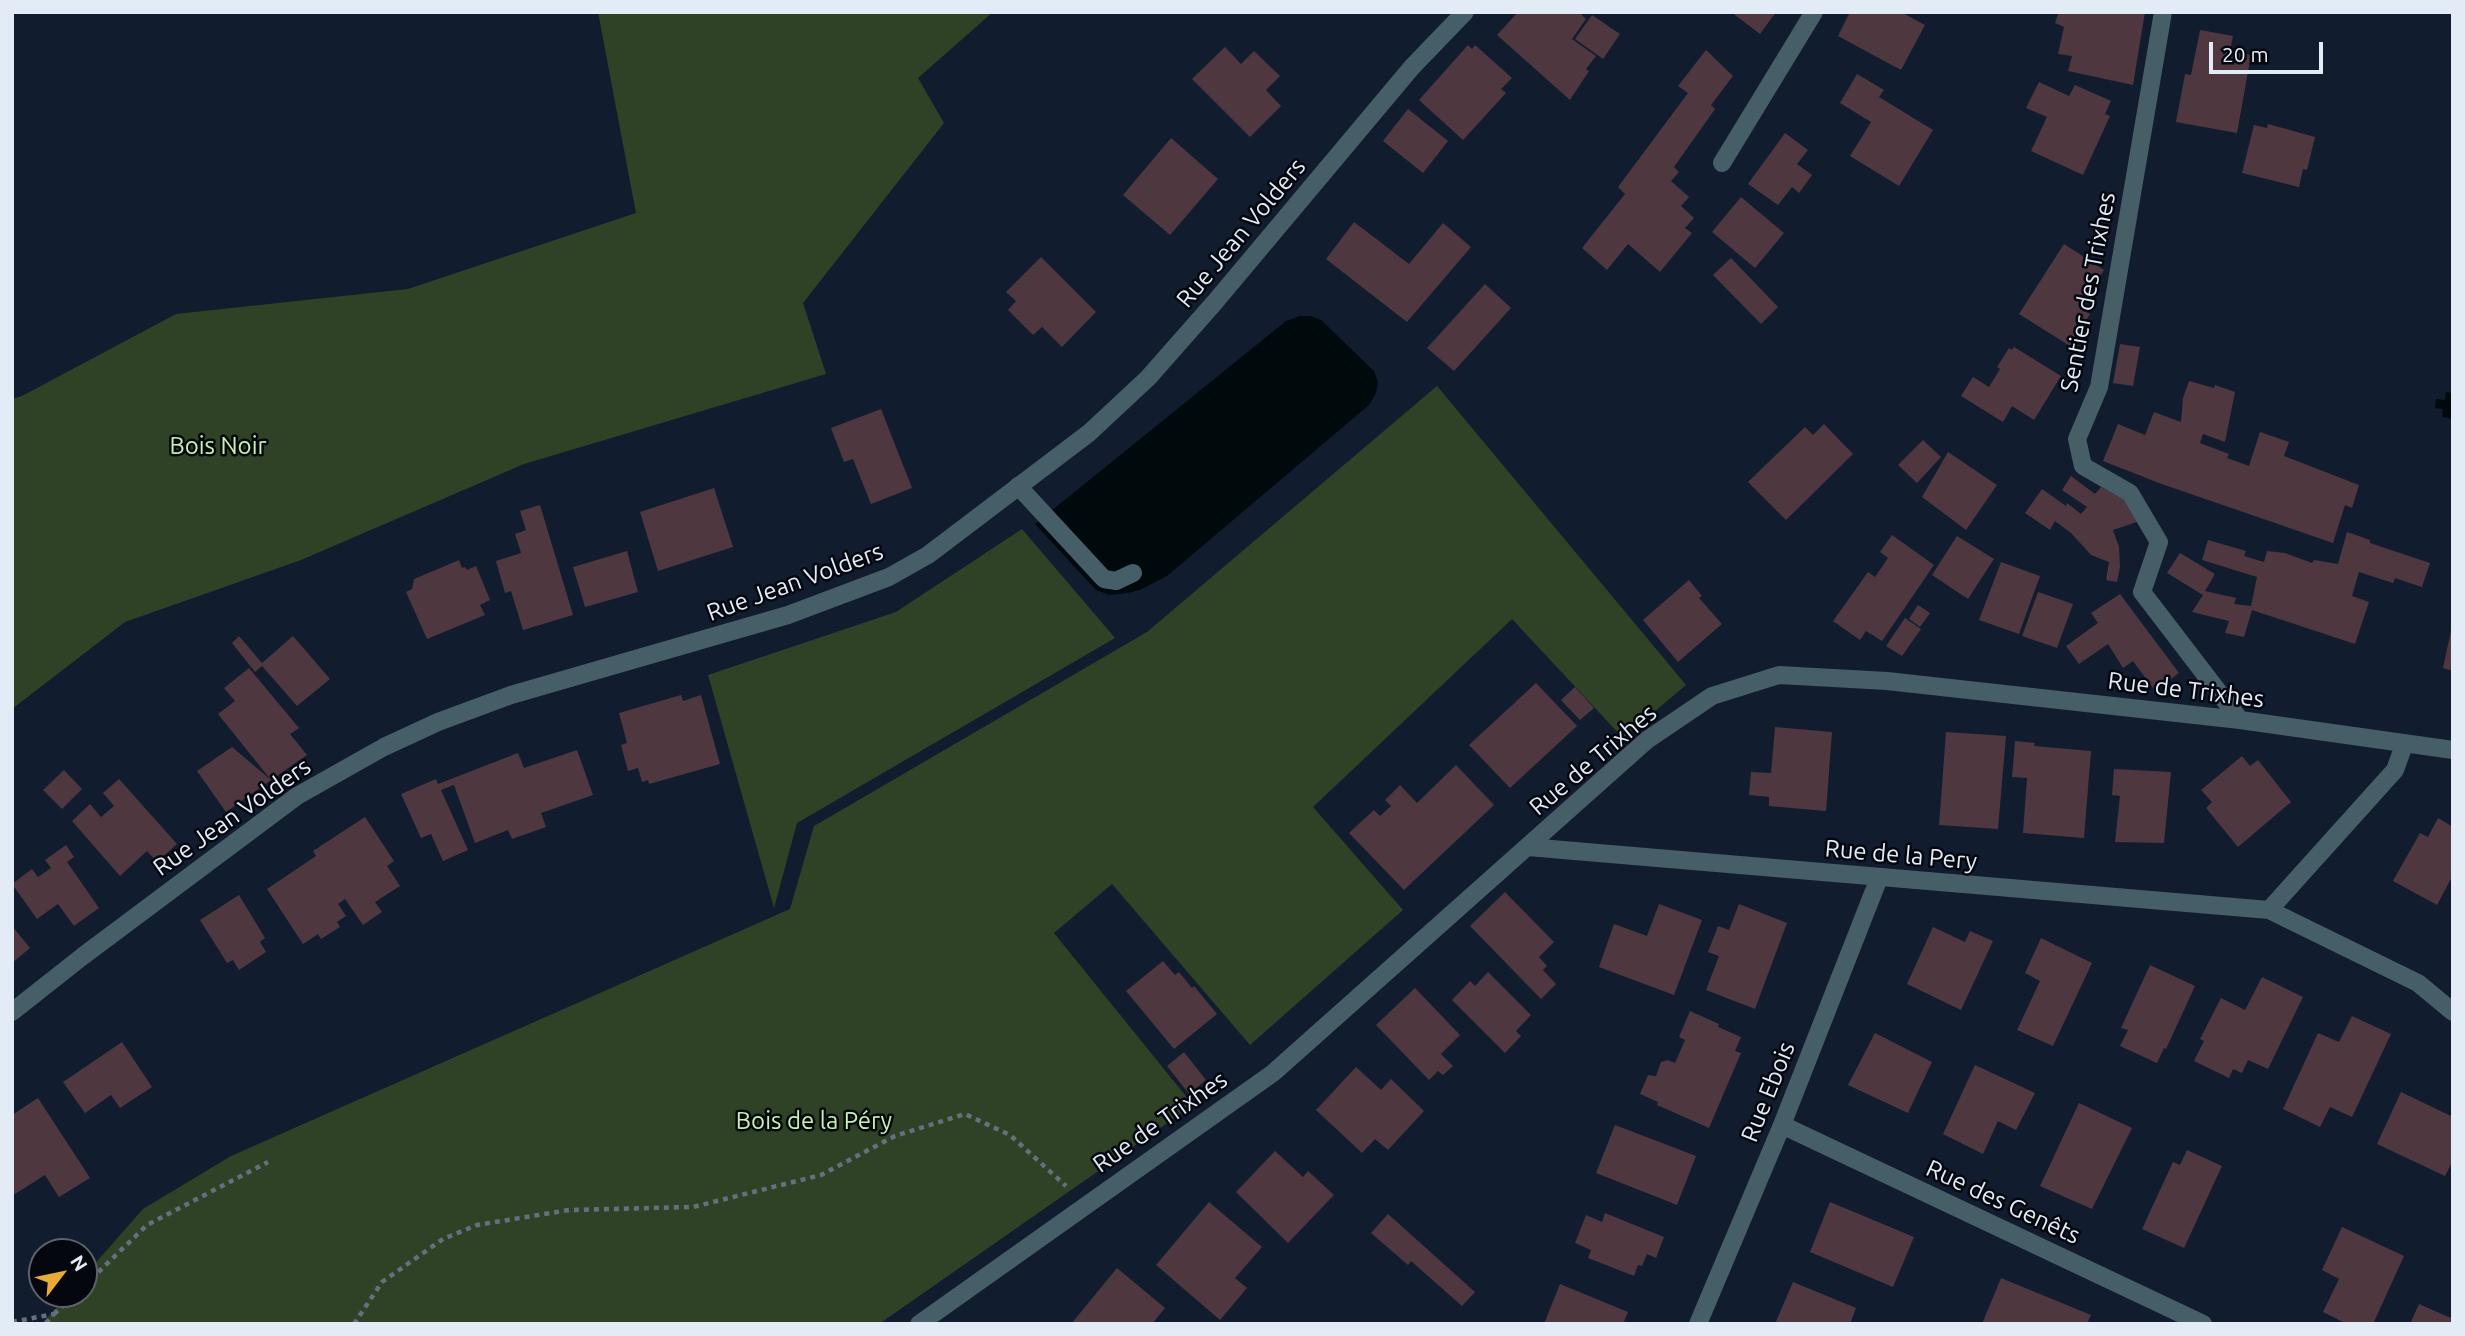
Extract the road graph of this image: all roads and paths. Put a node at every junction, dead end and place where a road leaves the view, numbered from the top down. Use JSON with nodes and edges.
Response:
{"nodes":[{"id":1,"x":1465,"y":12,"type":"edge"},
{"id":2,"x":1814,"y":12,"type":"edge"},
{"id":3,"x":2163,"y":12,"type":"edge"},
{"id":4,"x":1722,"y":163,"type":"dead end"},
{"id":5,"x":1018,"y":486,"type":"junction"},
{"id":6,"x":1133,"y":573,"type":"dead end"},
{"id":7,"x":2240,"y":720,"type":"junction"},
{"id":8,"x":2404,"y":745,"type":"junction"},
{"id":9,"x":2453,"y":750,"type":"edge"},
{"id":10,"x":1528,"y":847,"type":"junction"},
{"id":11,"x":1880,"y":878,"type":"junction"},
{"id":12,"x":2269,"y":910,"type":"junction"},
{"id":13,"x":12,"y":1012,"type":"edge"},
{"id":14,"x":2453,"y":1012,"type":"edge"},
{"id":15,"x":1782,"y":1125,"type":"junction"},
{"id":16,"x":268,"y":1162,"type":"dead end"},
{"id":17,"x":1086,"y":1204,"type":"junction"},
{"id":18,"x":98,"y":1272,"type":"edge"},
{"id":19,"x":61,"y":1308,"type":"edge"},
{"id":20,"x":54,"y":1314,"type":"junction"},
{"id":21,"x":2171,"y":1317,"type":"edge"},
{"id":22,"x":12,"y":1322,"type":"edge"},
{"id":23,"x":45,"y":1324,"type":"edge"},
{"id":24,"x":354,"y":1324,"type":"edge"},
{"id":25,"x":919,"y":1324,"type":"edge"},
{"id":26,"x":1698,"y":1324,"type":"edge"},
{"id":27,"x":2203,"y":1324,"type":"edge"}],
"edges":[{"from":1,"to":5,"type":"street","name":"Rue Jean Volders"},
{"from":2,"to":4,"type":"street"},
{"from":3,"to":7,"type":"street","name":"Sentier des Trixhes"},
{"from":5,"to":6,"type":"street"},
{"from":5,"to":13,"type":"street","name":"Rue Jean Volders"},
{"from":7,"to":8,"type":"street","name":"Rue de Trixhes"},
{"from":7,"to":10,"type":"street","name":"Rue de Trixhes"},
{"from":8,"to":9,"type":"street","name":"Rue de Trixhes"},
{"from":8,"to":12,"type":"street"},
{"from":10,"to":11,"type":"street","name":"Rue de la Pery"},
{"from":10,"to":17,"type":"street","name":"Rue de Trixhes"},
{"from":11,"to":12,"type":"street","name":"Rue de la Pery"},
{"from":11,"to":15,"type":"street","name":"Rue Ebois"},
{"from":12,"to":14,"type":"street","name":"Rue de la Pery"},
{"from":15,"to":21,"type":"street","name":"Rue des Genêts"},
{"from":15,"to":26,"type":"street","name":"Rue Ebois"},
{"from":16,"to":18,"type":"path"},
{"from":17,"to":24,"type":"path"},
{"from":17,"to":25,"type":"street","name":"Rue de Trixhes"},
{"from":19,"to":20,"type":"path"},
{"from":20,"to":22,"type":"path"},
{"from":20,"to":23,"type":"path"},
{"from":21,"to":27,"type":"street","name":"Rue des Genêts"}]}
